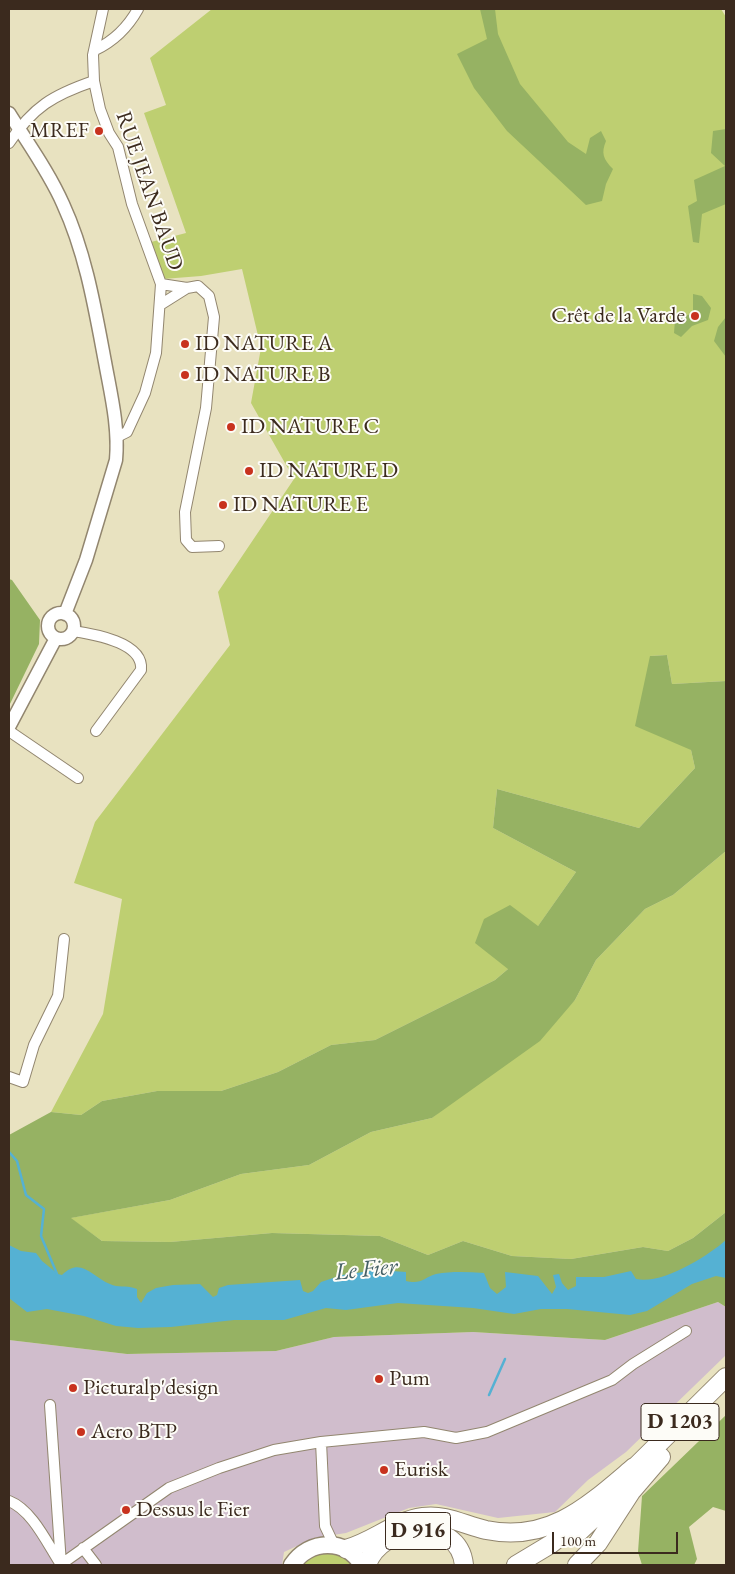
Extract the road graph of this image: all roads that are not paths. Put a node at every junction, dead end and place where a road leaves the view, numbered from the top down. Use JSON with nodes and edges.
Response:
{"nodes":[{"id":1,"x":103,"y":9,"type":"edge"},
{"id":2,"x":138,"y":9,"type":"edge"},
{"id":3,"x":95,"y":50,"type":"junction"},
{"id":4,"x":94,"y":81,"type":"junction"},
{"id":5,"x":9,"y":113,"type":"edge"},
{"id":6,"x":19,"y":129,"type":"junction"},
{"id":7,"x":9,"y":143,"type":"edge"},
{"id":8,"x":161,"y":284,"type":"junction"},
{"id":9,"x":187,"y":288,"type":"junction"},
{"id":10,"x":160,"y":305,"type":"junction"},
{"id":11,"x":117,"y":437,"type":"junction"},
{"id":12,"x":218,"y":546,"type":"dead end"},
{"id":13,"x":65,"y":614,"type":"junction"},
{"id":14,"x":73,"y":631,"type":"junction"},
{"id":15,"x":56,"y":638,"type":"junction"},
{"id":16,"x":9,"y":726,"type":"edge"},
{"id":17,"x":9,"y":731,"type":"edge"},
{"id":18,"x":96,"y":731,"type":"dead end"},
{"id":19,"x":78,"y":778,"type":"dead end"},
{"id":20,"x":64,"y":939,"type":"dead end"},
{"id":21,"x":9,"y":1077,"type":"edge"},
{"id":22,"x":686,"y":1330,"type":"dead end"},
{"id":23,"x":726,"y":1377,"type":"edge"},
{"id":24,"x":726,"y":1393,"type":"edge"},
{"id":25,"x":50,"y":1405,"type":"dead end"},
{"id":26,"x":321,"y":1442,"type":"junction"},
{"id":27,"x":661,"y":1457,"type":"junction"},
{"id":28,"x":634,"y":1467,"type":"junction"},
{"id":29,"x":9,"y":1501,"type":"edge"},
{"id":30,"x":325,"y":1526,"type":"junction"},
{"id":31,"x":316,"y":1546,"type":"junction"},
{"id":32,"x":340,"y":1547,"type":"junction"},
{"id":33,"x":83,"y":1548,"type":"junction"},
{"id":34,"x":60,"y":1565,"type":"edge"},
{"id":35,"x":96,"y":1565,"type":"edge"},
{"id":36,"x":292,"y":1565,"type":"edge"},
{"id":37,"x":362,"y":1565,"type":"edge"},
{"id":38,"x":367,"y":1565,"type":"edge"},
{"id":39,"x":464,"y":1565,"type":"edge"},
{"id":40,"x":516,"y":1565,"type":"edge"},
{"id":41,"x":531,"y":1565,"type":"edge"},
{"id":42,"x":577,"y":1565,"type":"edge"}],
"edges":[{"from":1,"to":3,"type":"street","name":"RUE JEAN BAUD"},
{"from":2,"to":3,"type":"street"},
{"from":3,"to":4,"type":"street","name":"RUE JEAN BAUD"},
{"from":4,"to":6,"type":"street"},
{"from":4,"to":8,"type":"street","name":"RUE JEAN BAUD"},
{"from":5,"to":6,"type":"street"},
{"from":6,"to":7,"type":"street"},
{"from":6,"to":11,"type":"street"},
{"from":8,"to":9,"type":"street"},
{"from":8,"to":10,"type":"street","name":"RUE JEAN BAUD"},
{"from":9,"to":10,"type":"street"},
{"from":9,"to":12,"type":"street"},
{"from":10,"to":11,"type":"street","name":"RUE JEAN BAUD"},
{"from":11,"to":13,"type":"street"},
{"from":13,"to":14,"type":"street"},
{"from":13,"to":15,"type":"street"},
{"from":14,"to":15,"type":"street"},
{"from":14,"to":18,"type":"street"},
{"from":15,"to":16,"type":"street"},
{"from":17,"to":19,"type":"street"},
{"from":20,"to":21,"type":"street"},
{"from":22,"to":26,"type":"street"},
{"from":23,"to":28,"type":"highway","number":"D 1203"},
{"from":24,"to":27,"type":"highway","number":"D 1203"},
{"from":25,"to":34,"type":"street"},
{"from":26,"to":30,"type":"street"},
{"from":26,"to":33,"type":"street"},
{"from":27,"to":41,"type":"highway","number":"D 1203"},
{"from":27,"to":42,"type":"highway"},
{"from":28,"to":32,"type":"highway"},
{"from":28,"to":40,"type":"highway","number":"D 1203"},
{"from":29,"to":34,"type":"street"},
{"from":30,"to":31,"type":"street"},
{"from":30,"to":32,"type":"street"},
{"from":31,"to":32,"type":"main road"},
{"from":31,"to":36,"type":"main road"},
{"from":32,"to":37,"type":"main road"},
{"from":33,"to":34,"type":"street"},
{"from":33,"to":35,"type":"street"},
{"from":38,"to":39,"type":"highway","number":"D 916"}]}
